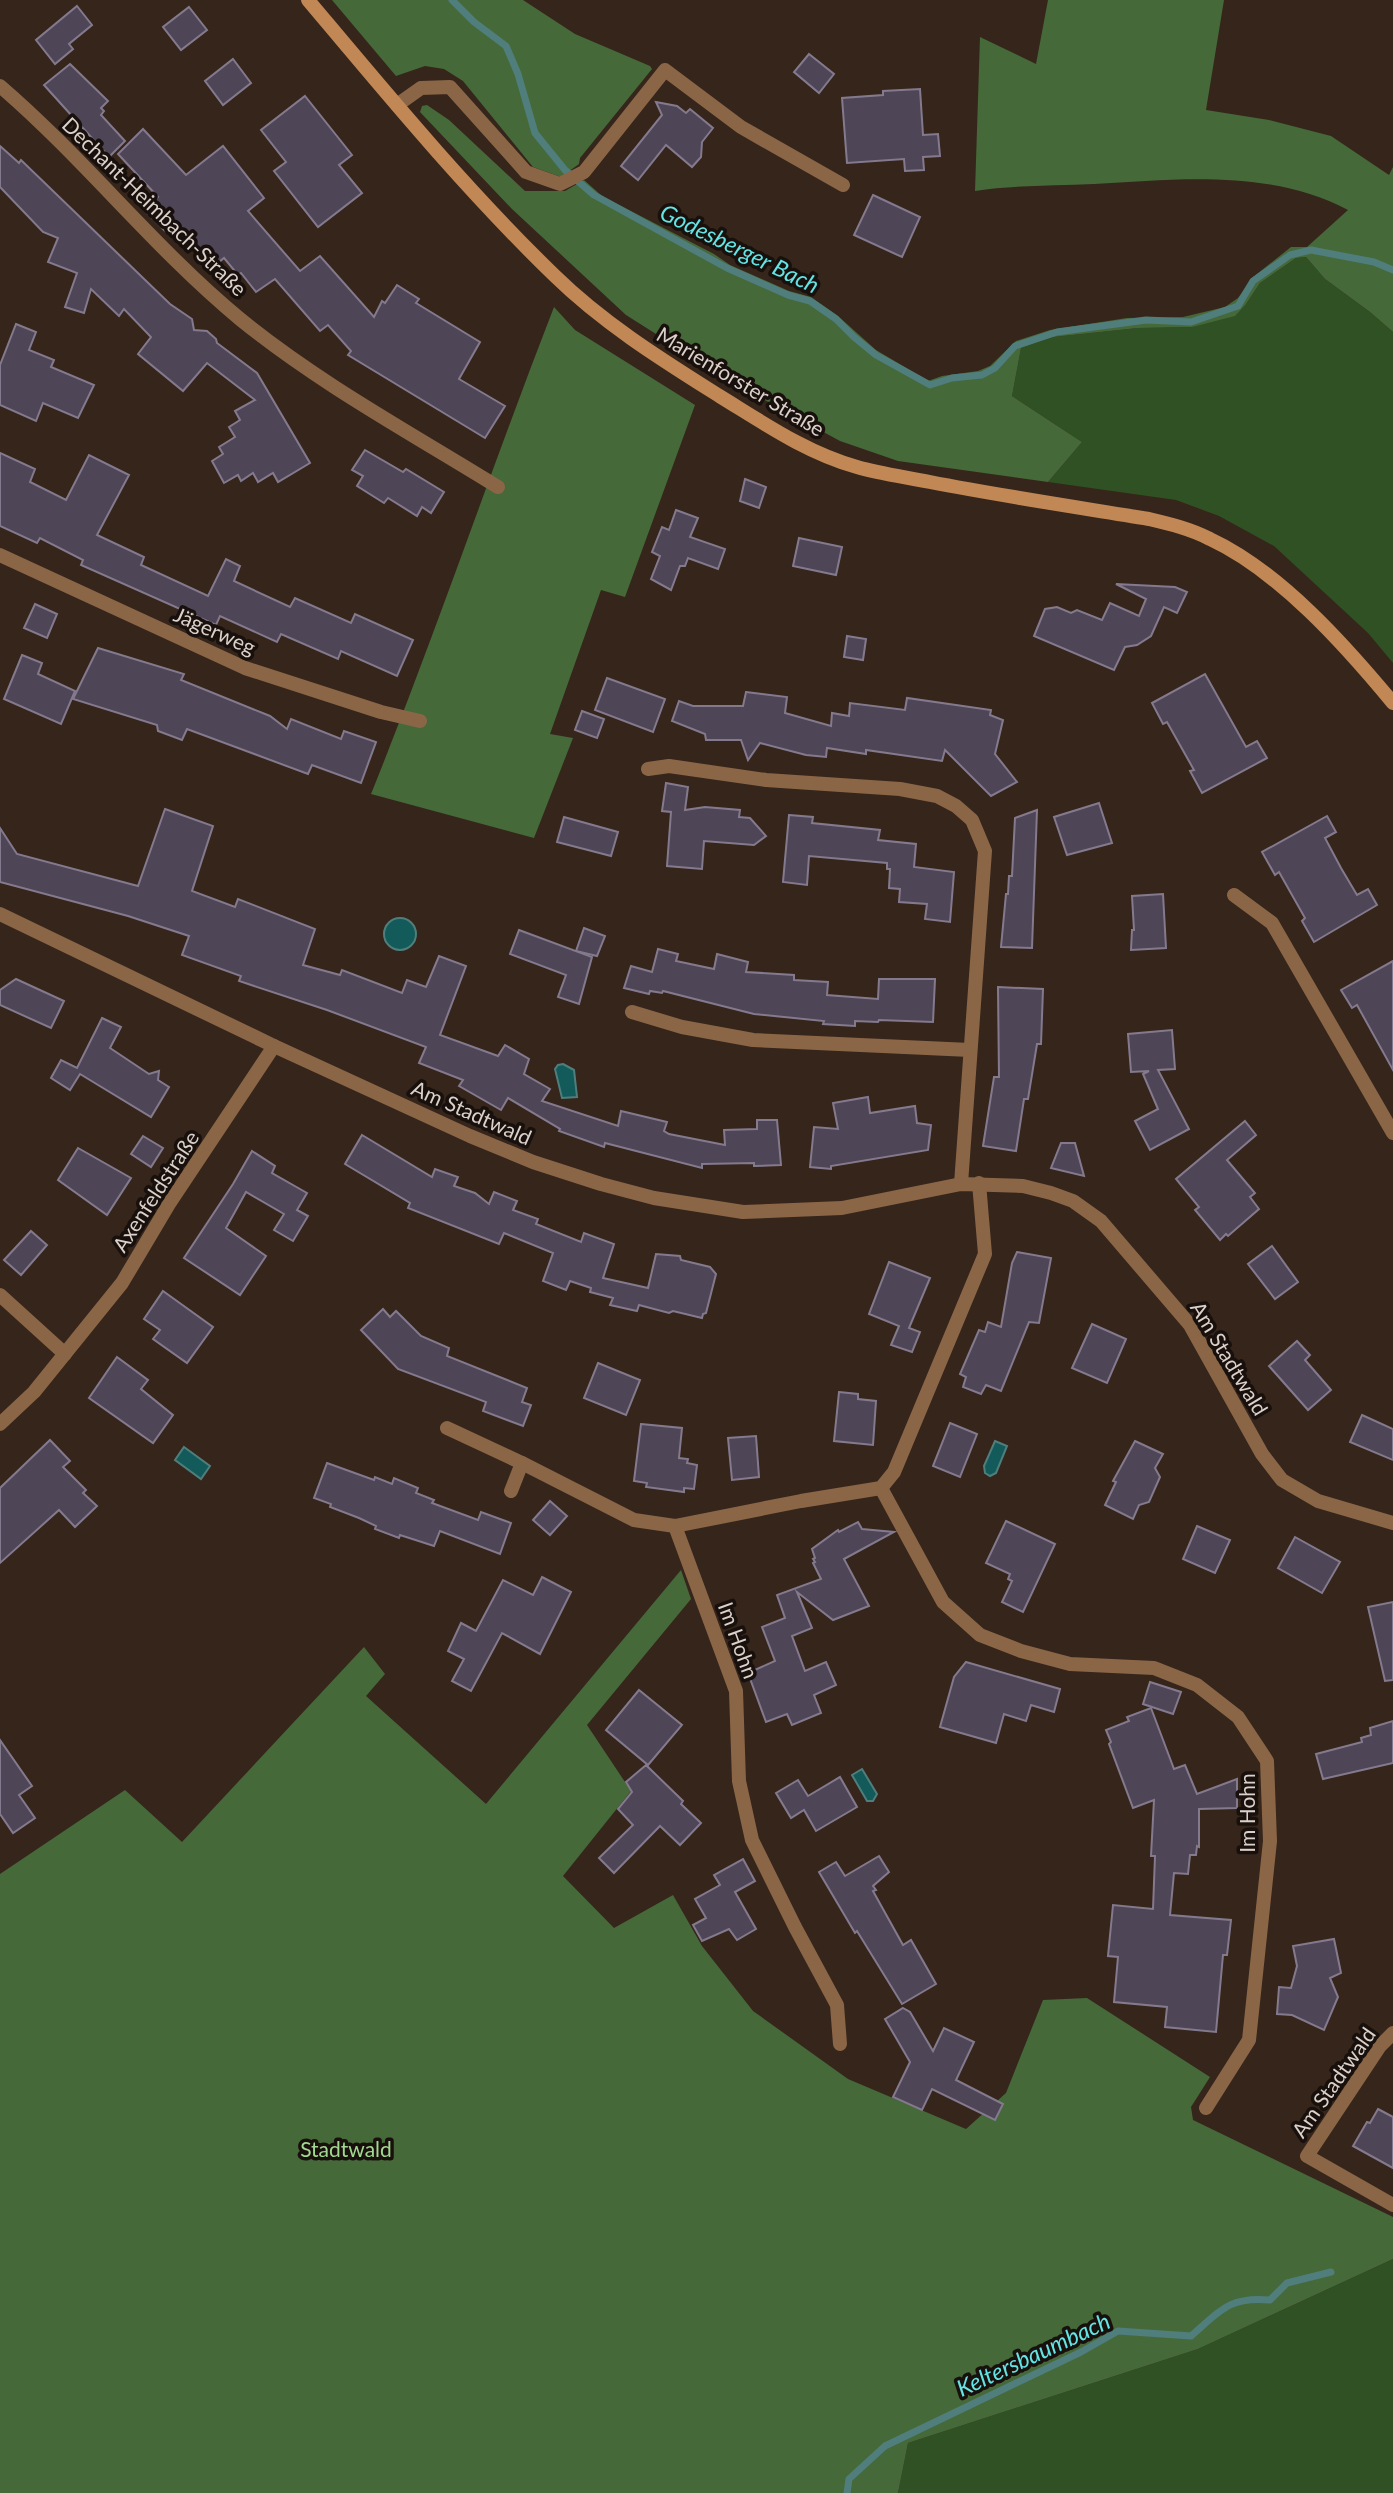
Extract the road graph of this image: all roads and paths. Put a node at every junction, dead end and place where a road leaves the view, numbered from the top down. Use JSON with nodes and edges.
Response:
{"nodes":[{"id":1,"x":308,"y":0,"type":"edge"},
{"id":2,"x":0,"y":86,"type":"edge"},
{"id":3,"x":397,"y":105,"type":"junction"},
{"id":4,"x":843,"y":185,"type":"dead end"},
{"id":5,"x":498,"y":486,"type":"dead end"},
{"id":6,"x":0,"y":555,"type":"edge"},
{"id":7,"x":1393,"y":703,"type":"edge"},
{"id":8,"x":420,"y":722,"type":"dead end"},
{"id":9,"x":648,"y":769,"type":"dead end"},
{"id":10,"x":1234,"y":895,"type":"dead end"},
{"id":11,"x":0,"y":914,"type":"edge"},
{"id":12,"x":632,"y":1012,"type":"dead end"},
{"id":13,"x":274,"y":1046,"type":"junction"},
{"id":14,"x":970,"y":1050,"type":"junction"},
{"id":15,"x":1393,"y":1133,"type":"edge"},
{"id":16,"x":979,"y":1183,"type":"junction"},
{"id":17,"x":961,"y":1184,"type":"junction"},
{"id":18,"x":0,"y":1295,"type":"edge"},
{"id":19,"x":65,"y":1354,"type":"junction"},
{"id":20,"x":0,"y":1424,"type":"edge"},
{"id":21,"x":447,"y":1428,"type":"dead end"},
{"id":22,"x":522,"y":1463,"type":"junction"},
{"id":23,"x":881,"y":1489,"type":"junction"},
{"id":24,"x":511,"y":1491,"type":"dead end"},
{"id":25,"x":1393,"y":1523,"type":"edge"},
{"id":26,"x":676,"y":1526,"type":"junction"},
{"id":27,"x":1393,"y":2033,"type":"edge"},
{"id":28,"x":840,"y":2044,"type":"dead end"},
{"id":29,"x":1206,"y":2108,"type":"dead end"},
{"id":30,"x":1393,"y":2205,"type":"edge"}],
"edges":[{"from":1,"to":3,"type":"main road","name":"Marienforster Straße"},
{"from":2,"to":5,"type":"street","name":"Dechant-Heimbach-Straße"},
{"from":3,"to":4,"type":"street"},
{"from":3,"to":7,"type":"main road","name":"Marienforster Straße"},
{"from":6,"to":8,"type":"street","name":"Jägerweg"},
{"from":9,"to":14,"type":"street"},
{"from":10,"to":15,"type":"street"},
{"from":11,"to":13,"type":"street","name":"Am Stadtwald"},
{"from":12,"to":14,"type":"street"},
{"from":13,"to":17,"type":"street","name":"Am Stadtwald"},
{"from":13,"to":19,"type":"street","name":"Axenfeldstraße"},
{"from":14,"to":17,"type":"street"},
{"from":16,"to":17,"type":"street","name":"Am Stadtwald"},
{"from":16,"to":23,"type":"street"},
{"from":16,"to":25,"type":"street","name":"Am Stadtwald"},
{"from":18,"to":19,"type":"street"},
{"from":19,"to":20,"type":"street","name":"Axenfeldstraße"},
{"from":21,"to":22,"type":"street"},
{"from":22,"to":24,"type":"street"},
{"from":22,"to":26,"type":"street"},
{"from":23,"to":26,"type":"street"},
{"from":23,"to":29,"type":"street","name":"Im Hohn"},
{"from":26,"to":28,"type":"street","name":"Im Hohn"},
{"from":27,"to":30,"type":"street","name":"Am Stadtwald"}]}
